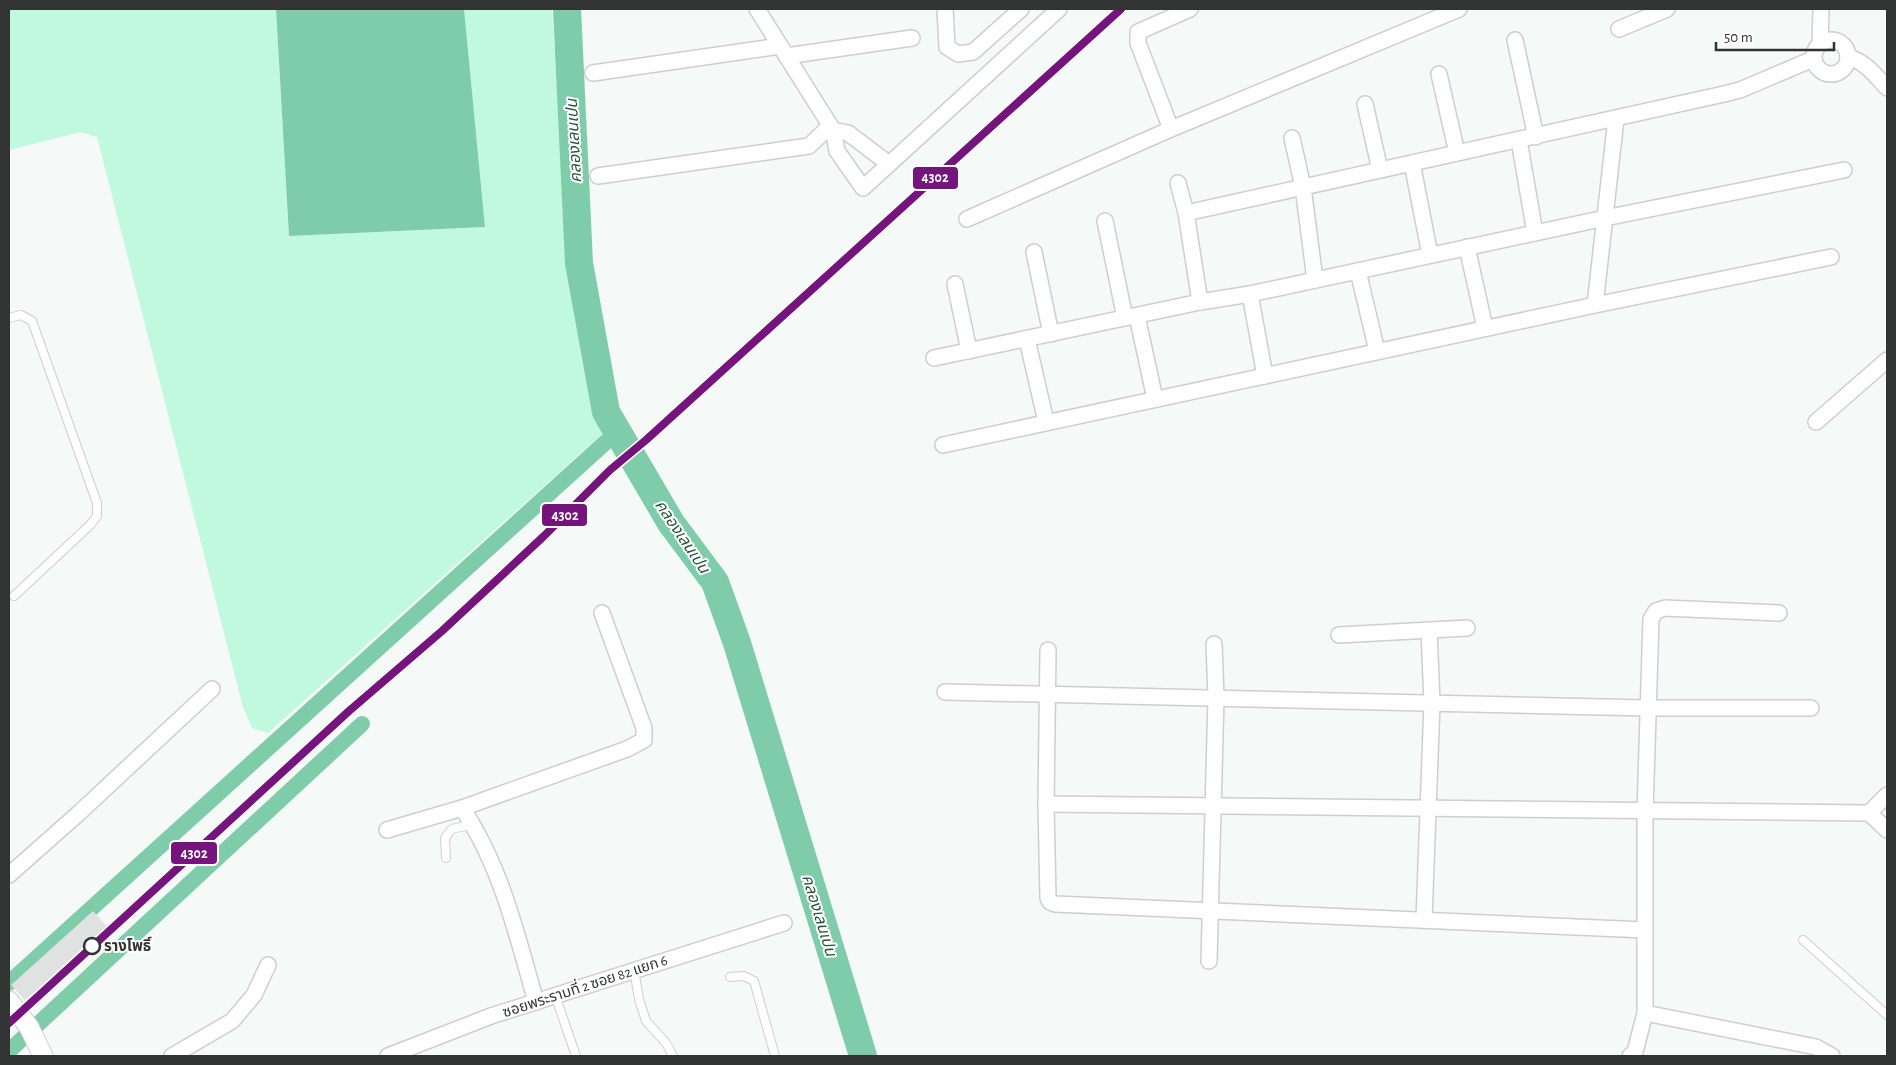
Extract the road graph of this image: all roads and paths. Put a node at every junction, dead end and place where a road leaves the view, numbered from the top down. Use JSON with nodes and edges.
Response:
{"nodes":[{"id":1,"x":757,"y":9,"type":"edge"},
{"id":2,"x":945,"y":9,"type":"edge"},
{"id":3,"x":1021,"y":9,"type":"edge"},
{"id":4,"x":1059,"y":9,"type":"edge"},
{"id":5,"x":1190,"y":9,"type":"edge"},
{"id":6,"x":1459,"y":9,"type":"edge"},
{"id":7,"x":1667,"y":9,"type":"edge"},
{"id":8,"x":1821,"y":9,"type":"edge"},
{"id":9,"x":1619,"y":30,"type":"dead end"},
{"id":10,"x":912,"y":38,"type":"dead end"},
{"id":11,"x":1515,"y":40,"type":"dead end"},
{"id":12,"x":1820,"y":44,"type":"junction"},
{"id":13,"x":783,"y":51,"type":"junction"},
{"id":14,"x":1848,"y":57,"type":"junction"},
{"id":15,"x":1813,"y":59,"type":"junction"},
{"id":16,"x":593,"y":73,"type":"dead end"},
{"id":17,"x":1439,"y":74,"type":"dead end"},
{"id":18,"x":1887,"y":88,"type":"edge"},
{"id":19,"x":1365,"y":104,"type":"dead end"},
{"id":20,"x":1616,"y":119,"type":"junction"},
{"id":21,"x":832,"y":128,"type":"junction"},
{"id":22,"x":1171,"y":129,"type":"junction"},
{"id":23,"x":1536,"y":137,"type":"junction"},
{"id":24,"x":1292,"y":138,"type":"dead end"},
{"id":25,"x":1519,"y":140,"type":"junction"},
{"id":26,"x":1457,"y":153,"type":"junction"},
{"id":27,"x":1412,"y":163,"type":"junction"},
{"id":28,"x":890,"y":164,"type":"junction"},
{"id":29,"x":1380,"y":170,"type":"junction"},
{"id":30,"x":1844,"y":170,"type":"dead end"},
{"id":31,"x":598,"y":176,"type":"dead end"},
{"id":32,"x":1178,"y":183,"type":"dead end"},
{"id":33,"x":1303,"y":187,"type":"junction"},
{"id":34,"x":1186,"y":213,"type":"junction"},
{"id":35,"x":1605,"y":218,"type":"junction"},
{"id":36,"x":967,"y":219,"type":"dead end"},
{"id":37,"x":1106,"y":221,"type":"dead end"},
{"id":38,"x":1535,"y":233,"type":"junction"},
{"id":39,"x":1467,"y":247,"type":"junction"},
{"id":40,"x":1034,"y":252,"type":"dead end"},
{"id":41,"x":1430,"y":255,"type":"junction"},
{"id":42,"x":1831,"y":257,"type":"dead end"},
{"id":43,"x":1358,"y":271,"type":"junction"},
{"id":44,"x":1315,"y":280,"type":"junction"},
{"id":45,"x":955,"y":284,"type":"dead end"},
{"id":46,"x":1250,"y":294,"type":"junction"},
{"id":47,"x":1200,"y":302,"type":"junction"},
{"id":48,"x":1595,"y":305,"type":"junction"},
{"id":49,"x":1131,"y":317,"type":"junction"},
{"id":50,"x":9,"y":318,"type":"edge"},
{"id":51,"x":1485,"y":328,"type":"junction"},
{"id":52,"x":1050,"y":334,"type":"junction"},
{"id":53,"x":1027,"y":339,"type":"junction"},
{"id":54,"x":969,"y":351,"type":"junction"},
{"id":55,"x":1378,"y":351,"type":"junction"},
{"id":56,"x":934,"y":358,"type":"dead end"},
{"id":57,"x":1887,"y":360,"type":"edge"},
{"id":58,"x":1265,"y":376,"type":"junction"},
{"id":59,"x":1155,"y":399,"type":"junction"},
{"id":60,"x":1046,"y":422,"type":"junction"},
{"id":61,"x":1816,"y":422,"type":"dead end"},
{"id":62,"x":943,"y":445,"type":"dead end"},
{"id":63,"x":14,"y":596,"type":"dead end"},
{"id":64,"x":602,"y":613,"type":"dead end"},
{"id":65,"x":1779,"y":613,"type":"dead end"},
{"id":66,"x":1467,"y":628,"type":"dead end"},
{"id":67,"x":1429,"y":630,"type":"junction"},
{"id":68,"x":1339,"y":635,"type":"dead end"},
{"id":69,"x":1214,"y":644,"type":"dead end"},
{"id":70,"x":1048,"y":650,"type":"dead end"},
{"id":71,"x":212,"y":688,"type":"dead end"},
{"id":72,"x":945,"y":692,"type":"dead end"},
{"id":73,"x":1048,"y":694,"type":"junction"},
{"id":74,"x":1216,"y":698,"type":"junction"},
{"id":75,"x":1432,"y":703,"type":"junction"},
{"id":76,"x":1648,"y":708,"type":"junction"},
{"id":77,"x":1811,"y":708,"type":"dead end"},
{"id":78,"x":1887,"y":795,"type":"edge"},
{"id":79,"x":1046,"y":804,"type":"junction"},
{"id":80,"x":1214,"y":806,"type":"junction"},
{"id":81,"x":462,"y":808,"type":"junction"},
{"id":82,"x":1429,"y":809,"type":"junction"},
{"id":83,"x":1645,"y":812,"type":"junction"},
{"id":84,"x":1869,"y":813,"type":"junction"},
{"id":85,"x":473,"y":824,"type":"junction"},
{"id":86,"x":386,"y":830,"type":"dead end"},
{"id":87,"x":1887,"y":830,"type":"edge"},
{"id":88,"x":446,"y":858,"type":"dead end"},
{"id":89,"x":9,"y":875,"type":"edge"},
{"id":90,"x":1211,"y":911,"type":"junction"},
{"id":91,"x":1424,"y":920,"type":"junction"},
{"id":92,"x":784,"y":923,"type":"dead end"},
{"id":93,"x":1645,"y":930,"type":"junction"},
{"id":94,"x":1803,"y":940,"type":"dead end"},
{"id":95,"x":1209,"y":961,"type":"dead end"},
{"id":96,"x":268,"y":965,"type":"dead end"},
{"id":97,"x":634,"y":970,"type":"junction"},
{"id":98,"x":730,"y":977,"type":"dead end"},
{"id":99,"x":556,"y":995,"type":"junction"},
{"id":100,"x":9,"y":1001,"type":"edge"},
{"id":101,"x":536,"y":1002,"type":"junction"},
{"id":102,"x":1645,"y":1014,"type":"junction"},
{"id":103,"x":1887,"y":1015,"type":"edge"},
{"id":104,"x":41,"y":1051,"type":"edge"},
{"id":105,"x":172,"y":1056,"type":"edge"},
{"id":106,"x":388,"y":1056,"type":"edge"},
{"id":107,"x":576,"y":1056,"type":"edge"},
{"id":108,"x":673,"y":1056,"type":"edge"},
{"id":109,"x":775,"y":1056,"type":"edge"},
{"id":110,"x":1630,"y":1056,"type":"edge"},
{"id":111,"x":1832,"y":1056,"type":"edge"}],
"edges":[{"from":1,"to":13,"type":"street"},
{"from":2,"to":3,"type":"street"},
{"from":4,"to":28,"type":"street"},
{"from":5,"to":22,"type":"street"},
{"from":6,"to":22,"type":"street"},
{"from":7,"to":9,"type":"street"},
{"from":8,"to":12,"type":"street"},
{"from":10,"to":13,"type":"street"},
{"from":11,"to":23,"type":"street"},
{"from":12,"to":14,"type":"street"},
{"from":12,"to":15,"type":"street"},
{"from":13,"to":16,"type":"street"},
{"from":13,"to":21,"type":"street"},
{"from":14,"to":15,"type":"street"},
{"from":14,"to":18,"type":"street"},
{"from":15,"to":20,"type":"street"},
{"from":17,"to":26,"type":"street"},
{"from":19,"to":29,"type":"street"},
{"from":20,"to":23,"type":"street"},
{"from":20,"to":35,"type":"street"},
{"from":21,"to":28,"type":"street"},
{"from":21,"to":28,"type":"street"},
{"from":21,"to":31,"type":"street"},
{"from":22,"to":36,"type":"street"},
{"from":23,"to":25,"type":"street"},
{"from":24,"to":33,"type":"street"},
{"from":25,"to":26,"type":"street"},
{"from":25,"to":38,"type":"street"},
{"from":26,"to":27,"type":"street"},
{"from":27,"to":29,"type":"street"},
{"from":27,"to":41,"type":"street"},
{"from":29,"to":33,"type":"street"},
{"from":30,"to":35,"type":"street"},
{"from":32,"to":34,"type":"street"},
{"from":33,"to":34,"type":"street"},
{"from":33,"to":44,"type":"street"},
{"from":34,"to":47,"type":"street"},
{"from":35,"to":38,"type":"street"},
{"from":35,"to":48,"type":"street"},
{"from":37,"to":49,"type":"street"},
{"from":38,"to":39,"type":"street"},
{"from":39,"to":41,"type":"street"},
{"from":39,"to":51,"type":"street"},
{"from":40,"to":52,"type":"street"},
{"from":41,"to":43,"type":"street"},
{"from":42,"to":48,"type":"street"},
{"from":43,"to":44,"type":"street"},
{"from":43,"to":55,"type":"street"},
{"from":44,"to":46,"type":"street"},
{"from":45,"to":54,"type":"street"},
{"from":46,"to":47,"type":"street"},
{"from":46,"to":58,"type":"street"},
{"from":47,"to":49,"type":"street"},
{"from":48,"to":51,"type":"street"},
{"from":49,"to":52,"type":"street"},
{"from":49,"to":59,"type":"street"},
{"from":50,"to":63,"type":"lane"},
{"from":51,"to":55,"type":"street"},
{"from":52,"to":53,"type":"street"},
{"from":53,"to":54,"type":"street"},
{"from":53,"to":60,"type":"street"},
{"from":54,"to":56,"type":"street"},
{"from":55,"to":58,"type":"street"},
{"from":57,"to":61,"type":"street"},
{"from":58,"to":59,"type":"street"},
{"from":59,"to":60,"type":"street"},
{"from":60,"to":62,"type":"street"},
{"from":64,"to":81,"type":"street"},
{"from":65,"to":76,"type":"street"},
{"from":66,"to":67,"type":"street"},
{"from":67,"to":68,"type":"street"},
{"from":67,"to":75,"type":"street"},
{"from":69,"to":74,"type":"street"},
{"from":70,"to":73,"type":"street"},
{"from":71,"to":89,"type":"street"},
{"from":72,"to":73,"type":"street"},
{"from":73,"to":74,"type":"street"},
{"from":73,"to":79,"type":"street"},
{"from":74,"to":75,"type":"street"},
{"from":74,"to":80,"type":"street"},
{"from":75,"to":76,"type":"street"},
{"from":75,"to":82,"type":"street"},
{"from":76,"to":77,"type":"street"},
{"from":76,"to":83,"type":"street"},
{"from":78,"to":84,"type":"street"},
{"from":79,"to":80,"type":"street"},
{"from":79,"to":90,"type":"street"},
{"from":80,"to":82,"type":"street"},
{"from":80,"to":90,"type":"street"},
{"from":81,"to":85,"type":"street"},
{"from":81,"to":86,"type":"street"},
{"from":82,"to":83,"type":"street"},
{"from":82,"to":91,"type":"street"},
{"from":83,"to":84,"type":"street"},
{"from":83,"to":93,"type":"street"},
{"from":84,"to":87,"type":"street"},
{"from":85,"to":88,"type":"lane"},
{"from":85,"to":101,"type":"street"},
{"from":90,"to":91,"type":"street"},
{"from":90,"to":95,"type":"street"},
{"from":91,"to":93,"type":"street"},
{"from":92,"to":97,"type":"street","name":"ซอยพระรามที่ 2 ซอย 82 แยก 6"},
{"from":93,"to":102,"type":"street"},
{"from":94,"to":103,"type":"lane"},
{"from":96,"to":105,"type":"street"},
{"from":97,"to":99,"type":"street","name":"ซอยพระรามที่ 2 ซอย 82 แยก 6"},
{"from":97,"to":108,"type":"lane"},
{"from":98,"to":109,"type":"lane"},
{"from":99,"to":101,"type":"street","name":"ซอยพระรามที่ 2 ซอย 82 แยก 6"},
{"from":99,"to":107,"type":"lane"},
{"from":100,"to":104,"type":"street"},
{"from":101,"to":106,"type":"street","name":"ซอยพระรามที่ 2 ซอย 82 แยก 6"},
{"from":102,"to":110,"type":"street"},
{"from":102,"to":111,"type":"street"}]}
